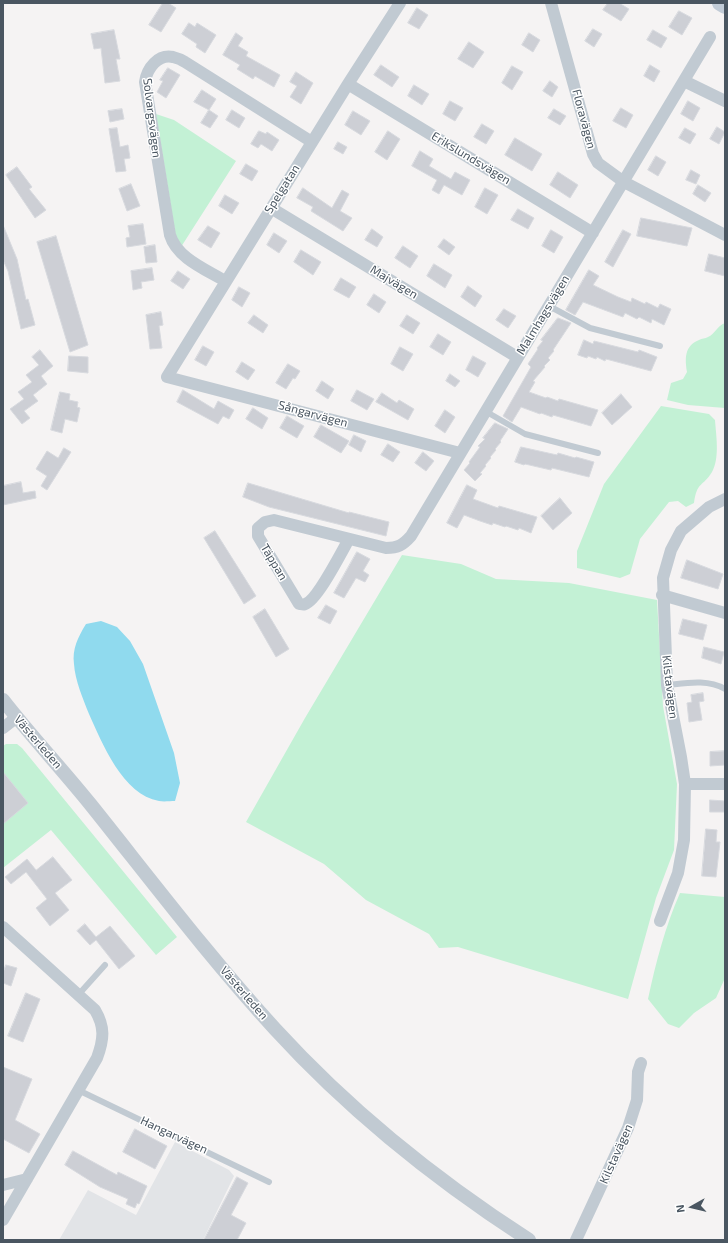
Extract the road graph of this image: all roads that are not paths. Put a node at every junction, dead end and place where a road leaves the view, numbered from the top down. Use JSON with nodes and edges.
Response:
{"nodes":[{"id":1,"x":400,"y":3,"type":"edge"},
{"id":2,"x":551,"y":3,"type":"edge"},
{"id":3,"x":720,"y":3,"type":"edge"},
{"id":4,"x":725,"y":6,"type":"edge"},
{"id":5,"x":710,"y":37,"type":"dead end"},
{"id":6,"x":684,"y":81,"type":"junction"},
{"id":7,"x":348,"y":84,"type":"junction"},
{"id":8,"x":725,"y":101,"type":"edge"},
{"id":9,"x":312,"y":142,"type":"junction"},
{"id":10,"x":624,"y":182,"type":"junction"},
{"id":11,"x":271,"y":208,"type":"junction"},
{"id":12,"x":593,"y":233,"type":"junction"},
{"id":13,"x":725,"y":235,"type":"edge"},
{"id":14,"x":225,"y":281,"type":"junction"},
{"id":15,"x":549,"y":306,"type":"junction"},
{"id":16,"x":660,"y":346,"type":"dead end"},
{"id":17,"x":517,"y":357,"type":"junction"},
{"id":18,"x":167,"y":377,"type":"joint"},
{"id":19,"x":485,"y":411,"type":"junction"},
{"id":20,"x":460,"y":453,"type":"junction"},
{"id":21,"x":598,"y":454,"type":"dead end"},
{"id":22,"x":725,"y":499,"type":"edge"},
{"id":23,"x":350,"y":539,"type":"junction"},
{"id":24,"x":662,"y":595,"type":"junction"},
{"id":25,"x":725,"y":613,"type":"edge"},
{"id":26,"x":667,"y":685,"type":"junction"},
{"id":27,"x":725,"y":689,"type":"edge"},
{"id":28,"x":3,"y":700,"type":"edge"},
{"id":29,"x":17,"y":717,"type":"junction"},
{"id":30,"x":3,"y":728,"type":"edge"},
{"id":31,"x":685,"y":784,"type":"junction"},
{"id":32,"x":725,"y":784,"type":"edge"},
{"id":33,"x":660,"y":921,"type":"dead end"},
{"id":34,"x":3,"y":926,"type":"edge"},
{"id":35,"x":105,"y":965,"type":"dead end"},
{"id":36,"x":79,"y":994,"type":"junction"},
{"id":37,"x":641,"y":1063,"type":"dead end"},
{"id":38,"x":78,"y":1090,"type":"junction"},
{"id":39,"x":26,"y":1179,"type":"junction"},
{"id":40,"x":269,"y":1182,"type":"dead end"},
{"id":41,"x":3,"y":1185,"type":"edge"},
{"id":42,"x":3,"y":1220,"type":"edge"},
{"id":43,"x":529,"y":1240,"type":"edge"},
{"id":44,"x":576,"y":1240,"type":"edge"}],
"edges":[{"from":1,"to":7,"type":"street","name":"Spelgatan"},
{"from":2,"to":10,"type":"street","name":"Floravägen"},
{"from":3,"to":4,"type":"main road"},
{"from":5,"to":6,"type":"street","name":"Malmhagsvägen"},
{"from":6,"to":8,"type":"street"},
{"from":6,"to":10,"type":"street","name":"Malmhagsvägen"},
{"from":7,"to":9,"type":"street","name":"Spelgatan"},
{"from":7,"to":12,"type":"street","name":"Erikslundsvägen"},
{"from":9,"to":11,"type":"street","name":"Spelgatan"},
{"from":9,"to":14,"type":"street","name":"Solvargsvägen"},
{"from":10,"to":12,"type":"street","name":"Malmhagsvägen"},
{"from":10,"to":13,"type":"street","name":"Floravägen"},
{"from":11,"to":14,"type":"street","name":"Spelgatan"},
{"from":11,"to":17,"type":"street","name":"Majvägen"},
{"from":12,"to":15,"type":"street","name":"Malmhagsvägen"},
{"from":14,"to":18,"type":"street","name":"Spelgatan"},
{"from":15,"to":16,"type":"lane"},
{"from":15,"to":17,"type":"street","name":"Malmhagsvägen"},
{"from":17,"to":19,"type":"street","name":"Malmhagsvägen"},
{"from":18,"to":20,"type":"street","name":"Sångarvägen"},
{"from":19,"to":20,"type":"street","name":"Malmhagsvägen"},
{"from":19,"to":21,"type":"lane"},
{"from":20,"to":23,"type":"street","name":"Malmhagsvägen"},
{"from":22,"to":24,"type":"street","name":"Kilstavägen"},
{"from":23,"to":23,"type":"street","name":"Täppan"},
{"from":24,"to":25,"type":"street"},
{"from":24,"to":26,"type":"street","name":"Kilstavägen"},
{"from":26,"to":27,"type":"lane"},
{"from":26,"to":31,"type":"street","name":"Kilstavägen"},
{"from":28,"to":29,"type":"street","name":"Västerleden"},
{"from":29,"to":30,"type":"street"},
{"from":29,"to":43,"type":"street","name":"Västerleden"},
{"from":31,"to":32,"type":"street"},
{"from":31,"to":33,"type":"street","name":"Kilstavägen"},
{"from":34,"to":36,"type":"street"},
{"from":35,"to":36,"type":"lane"},
{"from":36,"to":38,"type":"street"},
{"from":37,"to":44,"type":"street","name":"Kilstavägen"},
{"from":38,"to":39,"type":"street"},
{"from":38,"to":40,"type":"lane","name":"Hangarvägen"},
{"from":39,"to":41,"type":"street"},
{"from":39,"to":42,"type":"street"}]}
